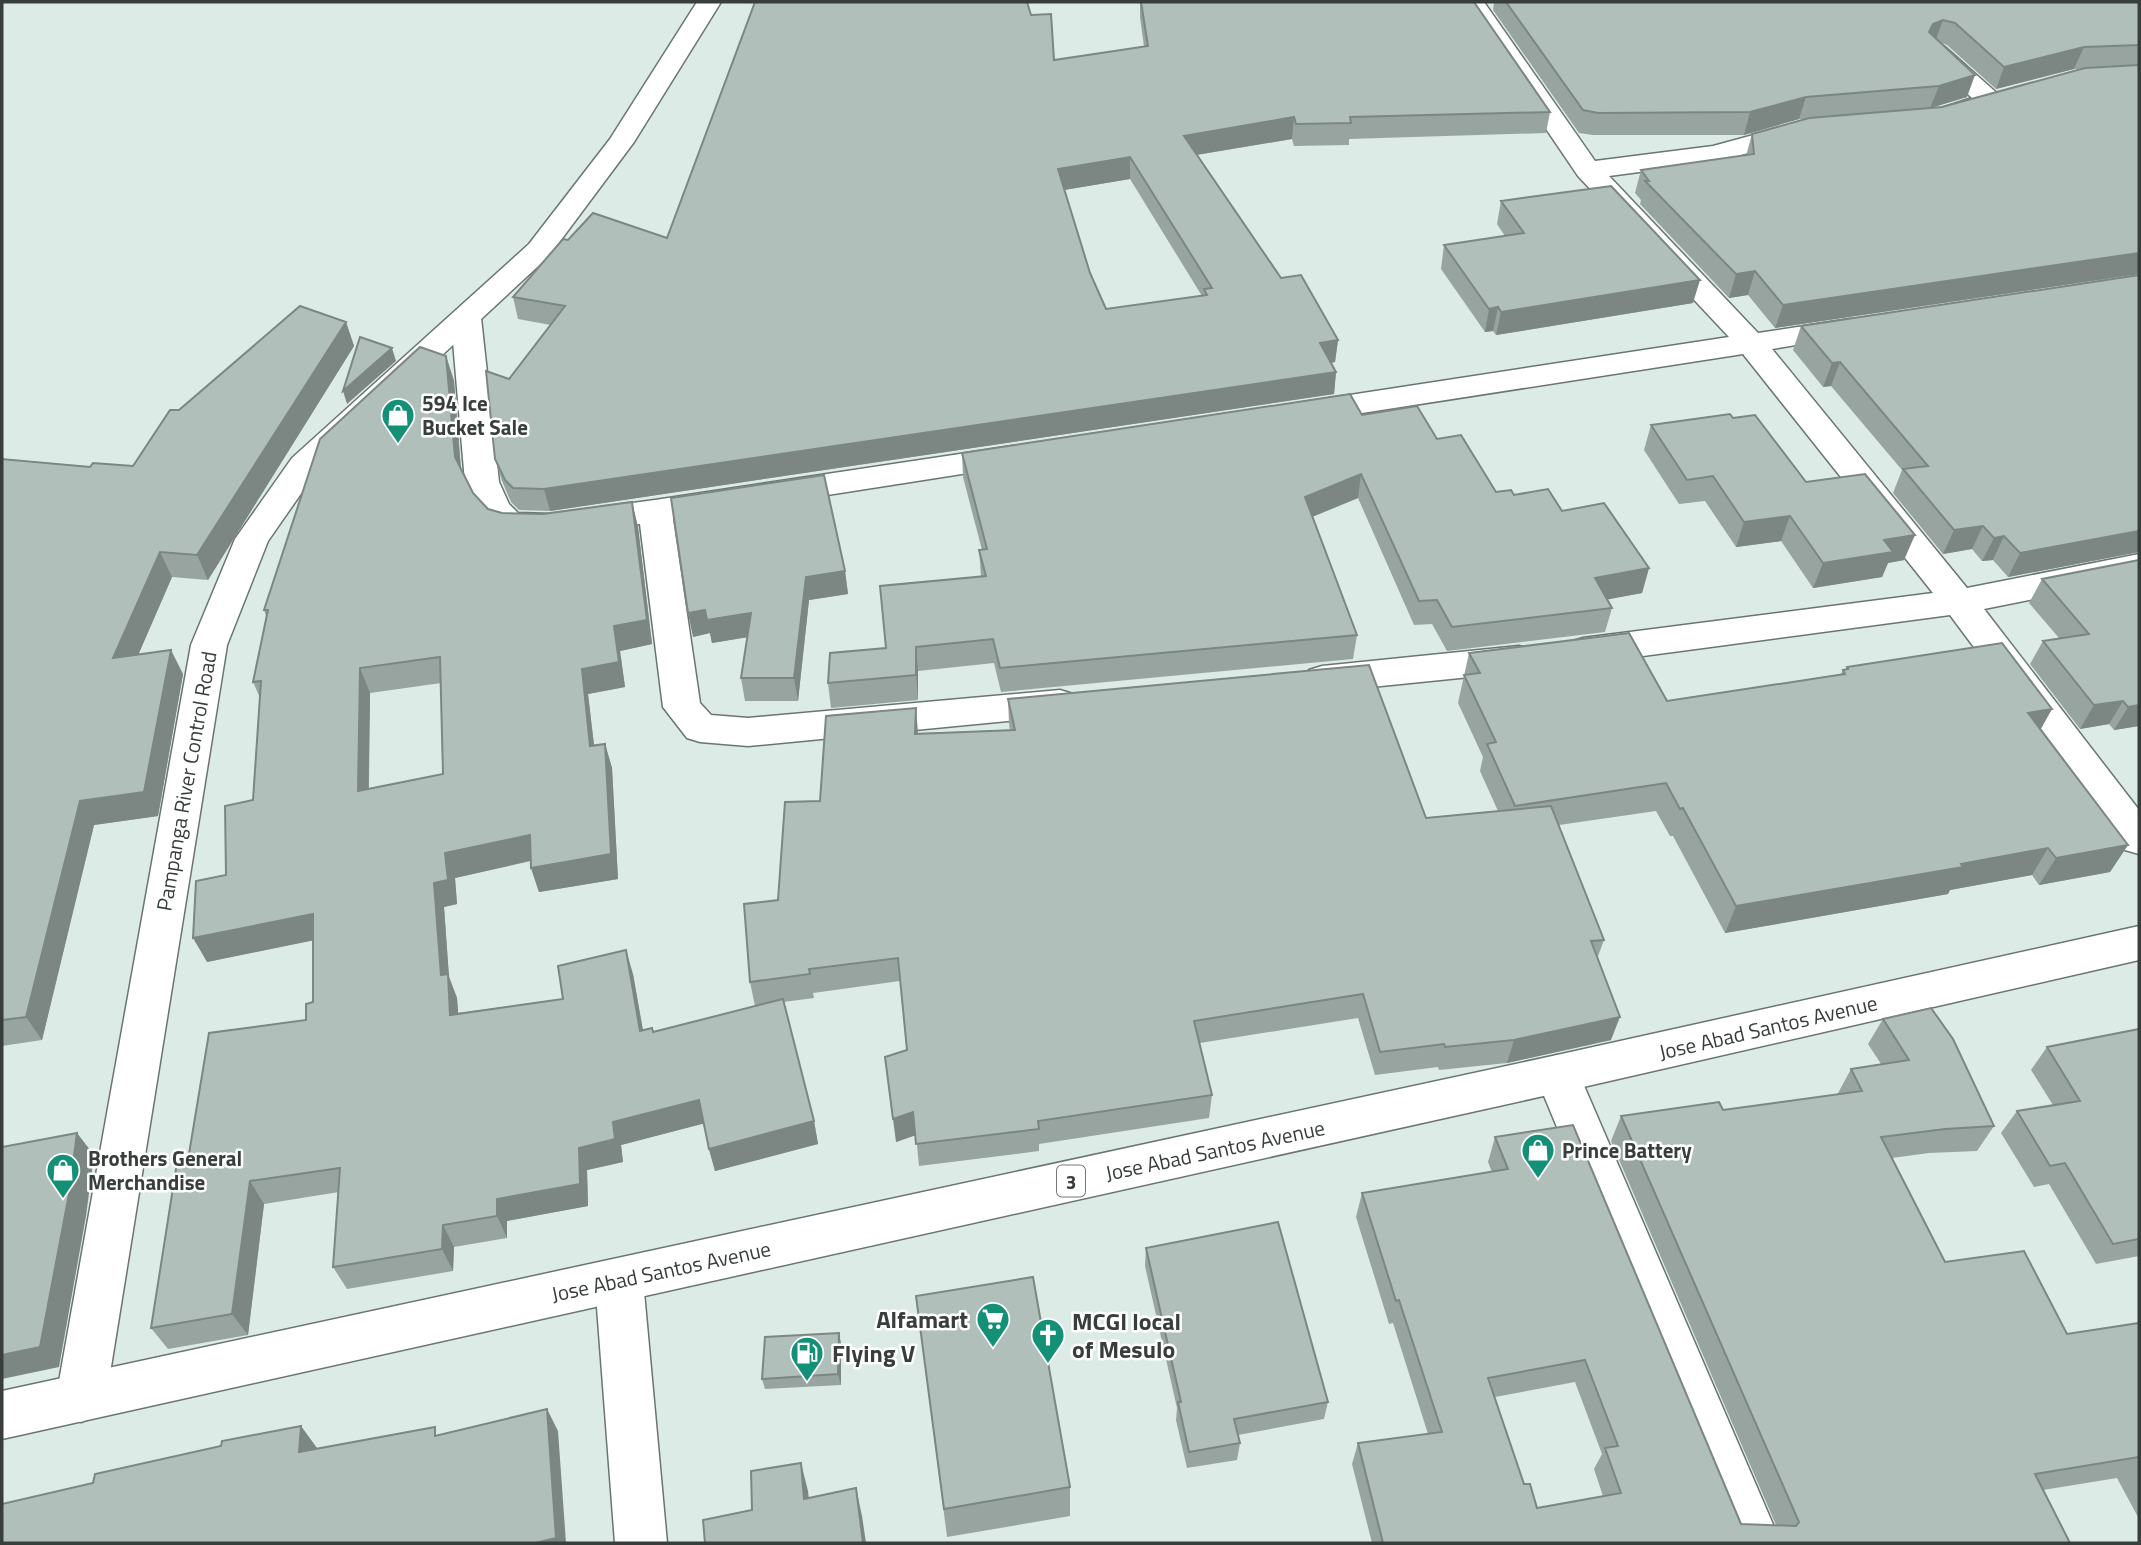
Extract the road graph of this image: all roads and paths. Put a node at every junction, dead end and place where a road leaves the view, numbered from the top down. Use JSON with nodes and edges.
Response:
{"nodes":[{"id":1,"x":709,"y":2,"type":"edge"},
{"id":2,"x":1472,"y":2,"type":"edge"},
{"id":3,"x":1936,"y":52,"type":"edge"},
{"id":4,"x":1921,"y":120,"type":"edge"},
{"id":5,"x":1826,"y":128,"type":"edge"},
{"id":6,"x":1588,"y":170,"type":"junction"},
{"id":7,"x":466,"y":318,"type":"junction"},
{"id":8,"x":1872,"y":325,"type":"edge"},
{"id":9,"x":1751,"y":343,"type":"junction"},
{"id":10,"x":1270,"y":417,"type":"edge"},
{"id":11,"x":1036,"y":452,"type":"edge"},
{"id":12,"x":655,"y":511,"type":"junction"},
{"id":13,"x":2139,"y":566,"type":"edge"},
{"id":14,"x":1959,"y":602,"type":"junction"},
{"id":15,"x":1288,"y":682,"type":"edge"},
{"id":16,"x":1094,"y":700,"type":"edge"},
{"id":17,"x":2139,"y":839,"type":"edge"},
{"id":18,"x":2139,"y":943,"type":"edge"},
{"id":19,"x":1557,"y":1074,"type":"junction"},
{"id":20,"x":619,"y":1280,"type":"junction"},
{"id":21,"x":81,"y":1398,"type":"junction"},
{"id":22,"x":2,"y":1415,"type":"edge"},
{"id":23,"x":641,"y":1543,"type":"edge"},
{"id":24,"x":1755,"y":1543,"type":"edge"}],
"edges":[{"from":1,"to":7,"type":"main road","name":"Pampanga River Control Road"},
{"from":2,"to":6,"type":"main road"},
{"from":3,"to":4,"type":"main road"},
{"from":5,"to":6,"type":"main road"},
{"from":6,"to":9,"type":"main road"},
{"from":7,"to":12,"type":"main road"},
{"from":7,"to":21,"type":"main road","name":"Pampanga River Control Road"},
{"from":8,"to":9,"type":"main road"},
{"from":9,"to":10,"type":"main road"},
{"from":9,"to":14,"type":"main road"},
{"from":11,"to":12,"type":"main road"},
{"from":12,"to":16,"type":"main road"},
{"from":13,"to":14,"type":"main road"},
{"from":14,"to":15,"type":"main road"},
{"from":14,"to":17,"type":"main road"},
{"from":18,"to":19,"type":"main road","name":"Jose Abad Santos Avenue","number":"3"},
{"from":19,"to":20,"type":"main road","name":"Jose Abad Santos Avenue","number":"3"},
{"from":19,"to":24,"type":"main road"},
{"from":20,"to":21,"type":"main road","name":"Jose Abad Santos Avenue","number":"3"},
{"from":20,"to":23,"type":"main road"},
{"from":21,"to":22,"type":"main road","name":"Jose Abad Santos Avenue","number":"3"}]}
